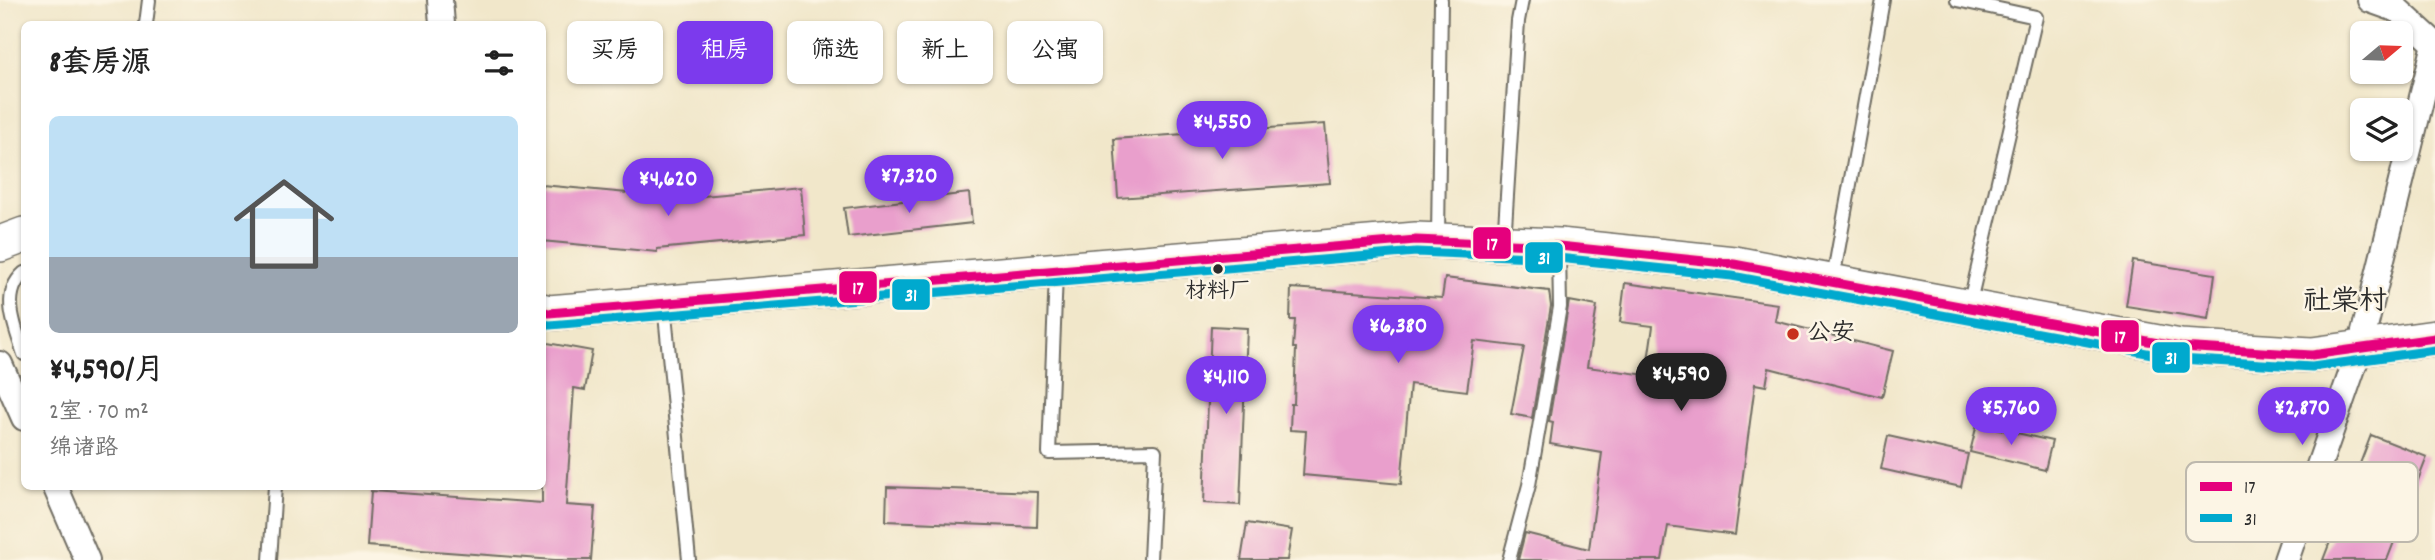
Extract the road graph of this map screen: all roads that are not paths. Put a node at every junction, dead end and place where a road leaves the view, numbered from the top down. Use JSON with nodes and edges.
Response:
{"nodes":[{"id":1,"x":149,"y":0,"type":"edge"},
{"id":2,"x":440,"y":0,"type":"edge"},
{"id":3,"x":1441,"y":0,"type":"edge"},
{"id":4,"x":1522,"y":0,"type":"edge"},
{"id":5,"x":1883,"y":0,"type":"edge"},
{"id":6,"x":1957,"y":0,"type":"edge"},
{"id":7,"x":2370,"y":0,"type":"edge"},
{"id":8,"x":146,"y":21,"type":"edge"},
{"id":9,"x":442,"y":21,"type":"edge"},
{"id":10,"x":2435,"y":43,"type":"edge"},
{"id":11,"x":21,"y":235,"type":"edge"},
{"id":12,"x":1438,"y":241,"type":"junction"},
{"id":13,"x":1504,"y":243,"type":"junction"},
{"id":14,"x":0,"y":244,"type":"edge"},
{"id":15,"x":1559,"y":246,"type":"junction"},
{"id":16,"x":1056,"y":270,"type":"junction"},
{"id":17,"x":21,"y":276,"type":"edge"},
{"id":18,"x":1832,"y":283,"type":"junction"},
{"id":19,"x":664,"y":304,"type":"junction"},
{"id":20,"x":1969,"y":308,"type":"junction"},
{"id":21,"x":546,"y":312,"type":"edge"},
{"id":22,"x":2435,"y":338,"type":"edge"},
{"id":23,"x":21,"y":345,"type":"edge"},
{"id":24,"x":2360,"y":348,"type":"junction"},
{"id":25,"x":0,"y":364,"type":"edge"},
{"id":26,"x":21,"y":411,"type":"edge"},
{"id":27,"x":2320,"y":462,"type":"edge"},
{"id":28,"x":57,"y":490,"type":"edge"},
{"id":29,"x":275,"y":490,"type":"edge"},
{"id":30,"x":2292,"y":542,"type":"edge"},
{"id":31,"x":86,"y":560,"type":"edge"},
{"id":32,"x":270,"y":560,"type":"edge"},
{"id":33,"x":689,"y":560,"type":"edge"},
{"id":34,"x":1150,"y":560,"type":"edge"},
{"id":35,"x":1509,"y":560,"type":"edge"},
{"id":36,"x":2286,"y":560,"type":"edge"}],
"edges":[{"from":1,"to":8,"type":"lane"},
{"from":2,"to":9,"type":"street"},
{"from":3,"to":12,"type":"lane"},
{"from":4,"to":13,"type":"lane"},
{"from":5,"to":18,"type":"lane"},
{"from":6,"to":20,"type":"lane"},
{"from":7,"to":10,"type":"street"},
{"from":10,"to":24,"type":"street"},
{"from":11,"to":14,"type":"street"},
{"from":12,"to":13,"type":"street"},
{"from":12,"to":16,"type":"street"},
{"from":13,"to":15,"type":"street"},
{"from":15,"to":18,"type":"street"},
{"from":15,"to":35,"type":"lane"},
{"from":16,"to":19,"type":"street"},
{"from":16,"to":34,"type":"lane"},
{"from":17,"to":23,"type":"lane"},
{"from":18,"to":20,"type":"street"},
{"from":19,"to":21,"type":"street"},
{"from":19,"to":33,"type":"lane"},
{"from":20,"to":24,"type":"street"},
{"from":22,"to":24,"type":"street"},
{"from":24,"to":27,"type":"street"},
{"from":25,"to":26,"type":"street"},
{"from":28,"to":31,"type":"street"},
{"from":29,"to":32,"type":"lane"},
{"from":30,"to":36,"type":"street"}]}
